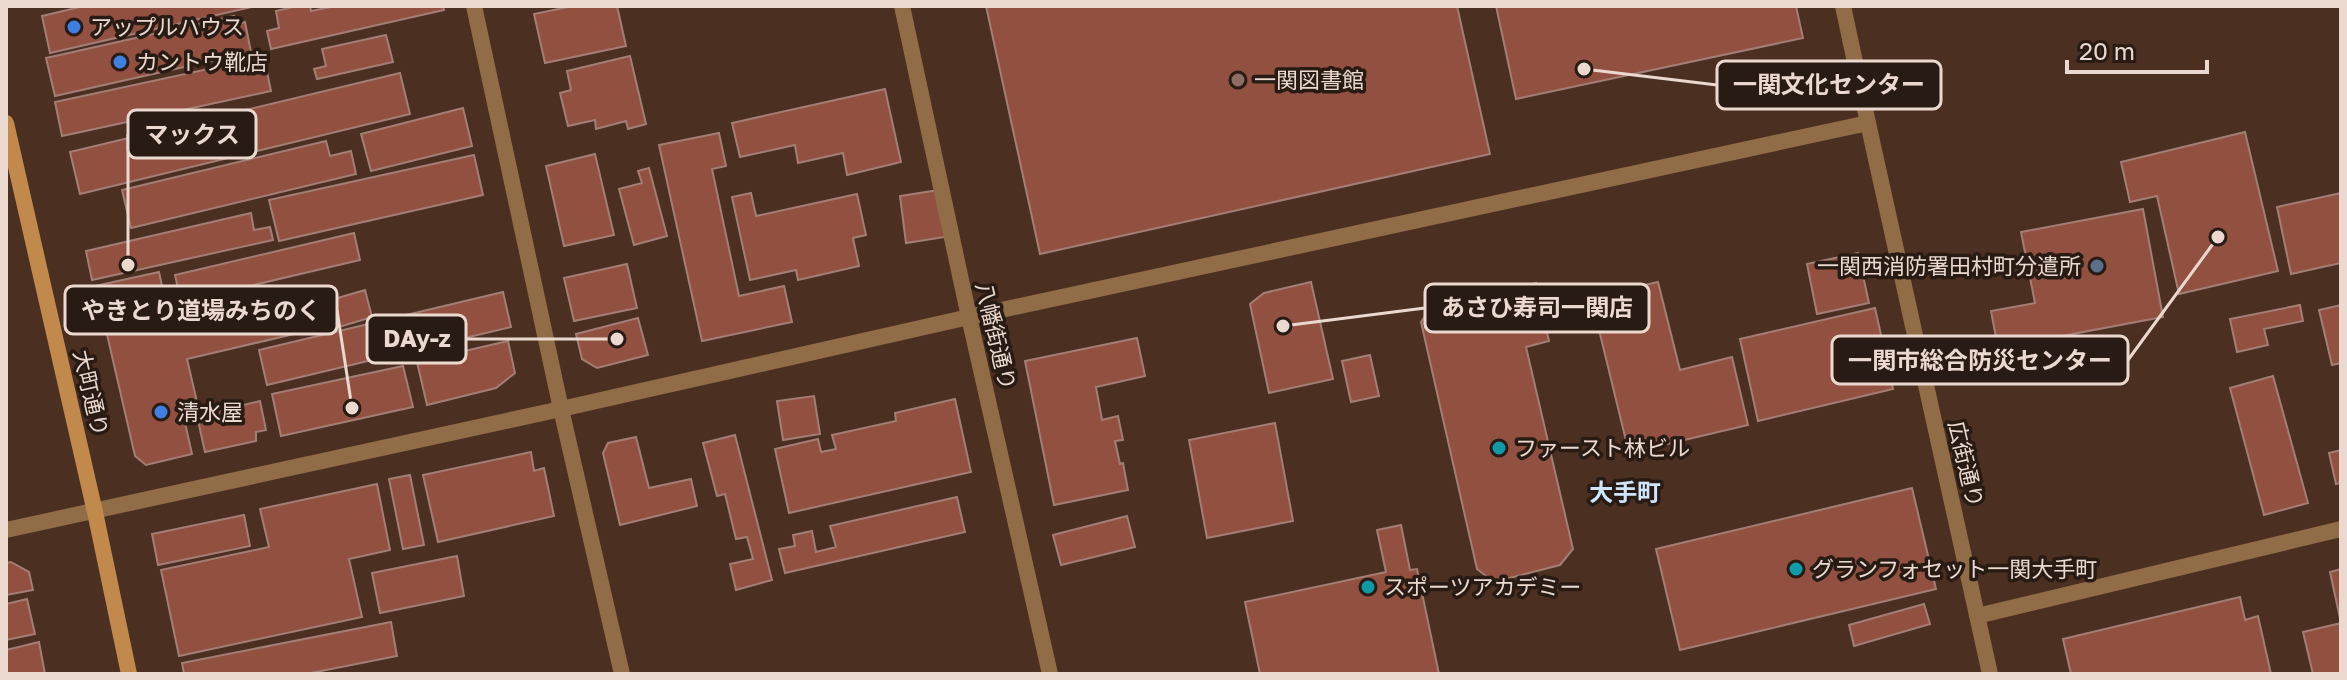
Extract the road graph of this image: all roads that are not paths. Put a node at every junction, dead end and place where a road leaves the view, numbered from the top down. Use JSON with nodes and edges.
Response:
{"nodes":[{"id":1,"x":474,"y":6,"type":"edge"},
{"id":2,"x":902,"y":6,"type":"edge"},
{"id":3,"x":1843,"y":6,"type":"edge"},
{"id":4,"x":6,"y":123,"type":"edge"},
{"id":5,"x":1868,"y":123,"type":"junction"},
{"id":6,"x":969,"y":317,"type":"junction"},
{"id":7,"x":561,"y":409,"type":"junction"},
{"id":8,"x":95,"y":512,"type":"junction"},
{"id":9,"x":2341,"y":529,"type":"edge"},
{"id":10,"x":6,"y":530,"type":"edge"},
{"id":11,"x":1977,"y":616,"type":"junction"},
{"id":12,"x":129,"y":674,"type":"edge"},
{"id":13,"x":622,"y":674,"type":"edge"},
{"id":14,"x":1050,"y":674,"type":"edge"},
{"id":15,"x":1990,"y":674,"type":"edge"}],
"edges":[{"from":1,"to":7,"type":"street"},
{"from":2,"to":6,"type":"street","name":"八幡街通り"},
{"from":3,"to":5,"type":"street","name":"広街通り"},
{"from":4,"to":8,"type":"main road","name":"大町通り"},
{"from":5,"to":6,"type":"street"},
{"from":5,"to":11,"type":"street","name":"広街通り"},
{"from":6,"to":7,"type":"street"},
{"from":6,"to":14,"type":"street","name":"八幡街通り"},
{"from":7,"to":8,"type":"street"},
{"from":7,"to":13,"type":"street"},
{"from":8,"to":10,"type":"street"},
{"from":8,"to":12,"type":"main road","name":"大町通り"},
{"from":9,"to":11,"type":"street"},
{"from":11,"to":15,"type":"street","name":"広街通り"}]}
